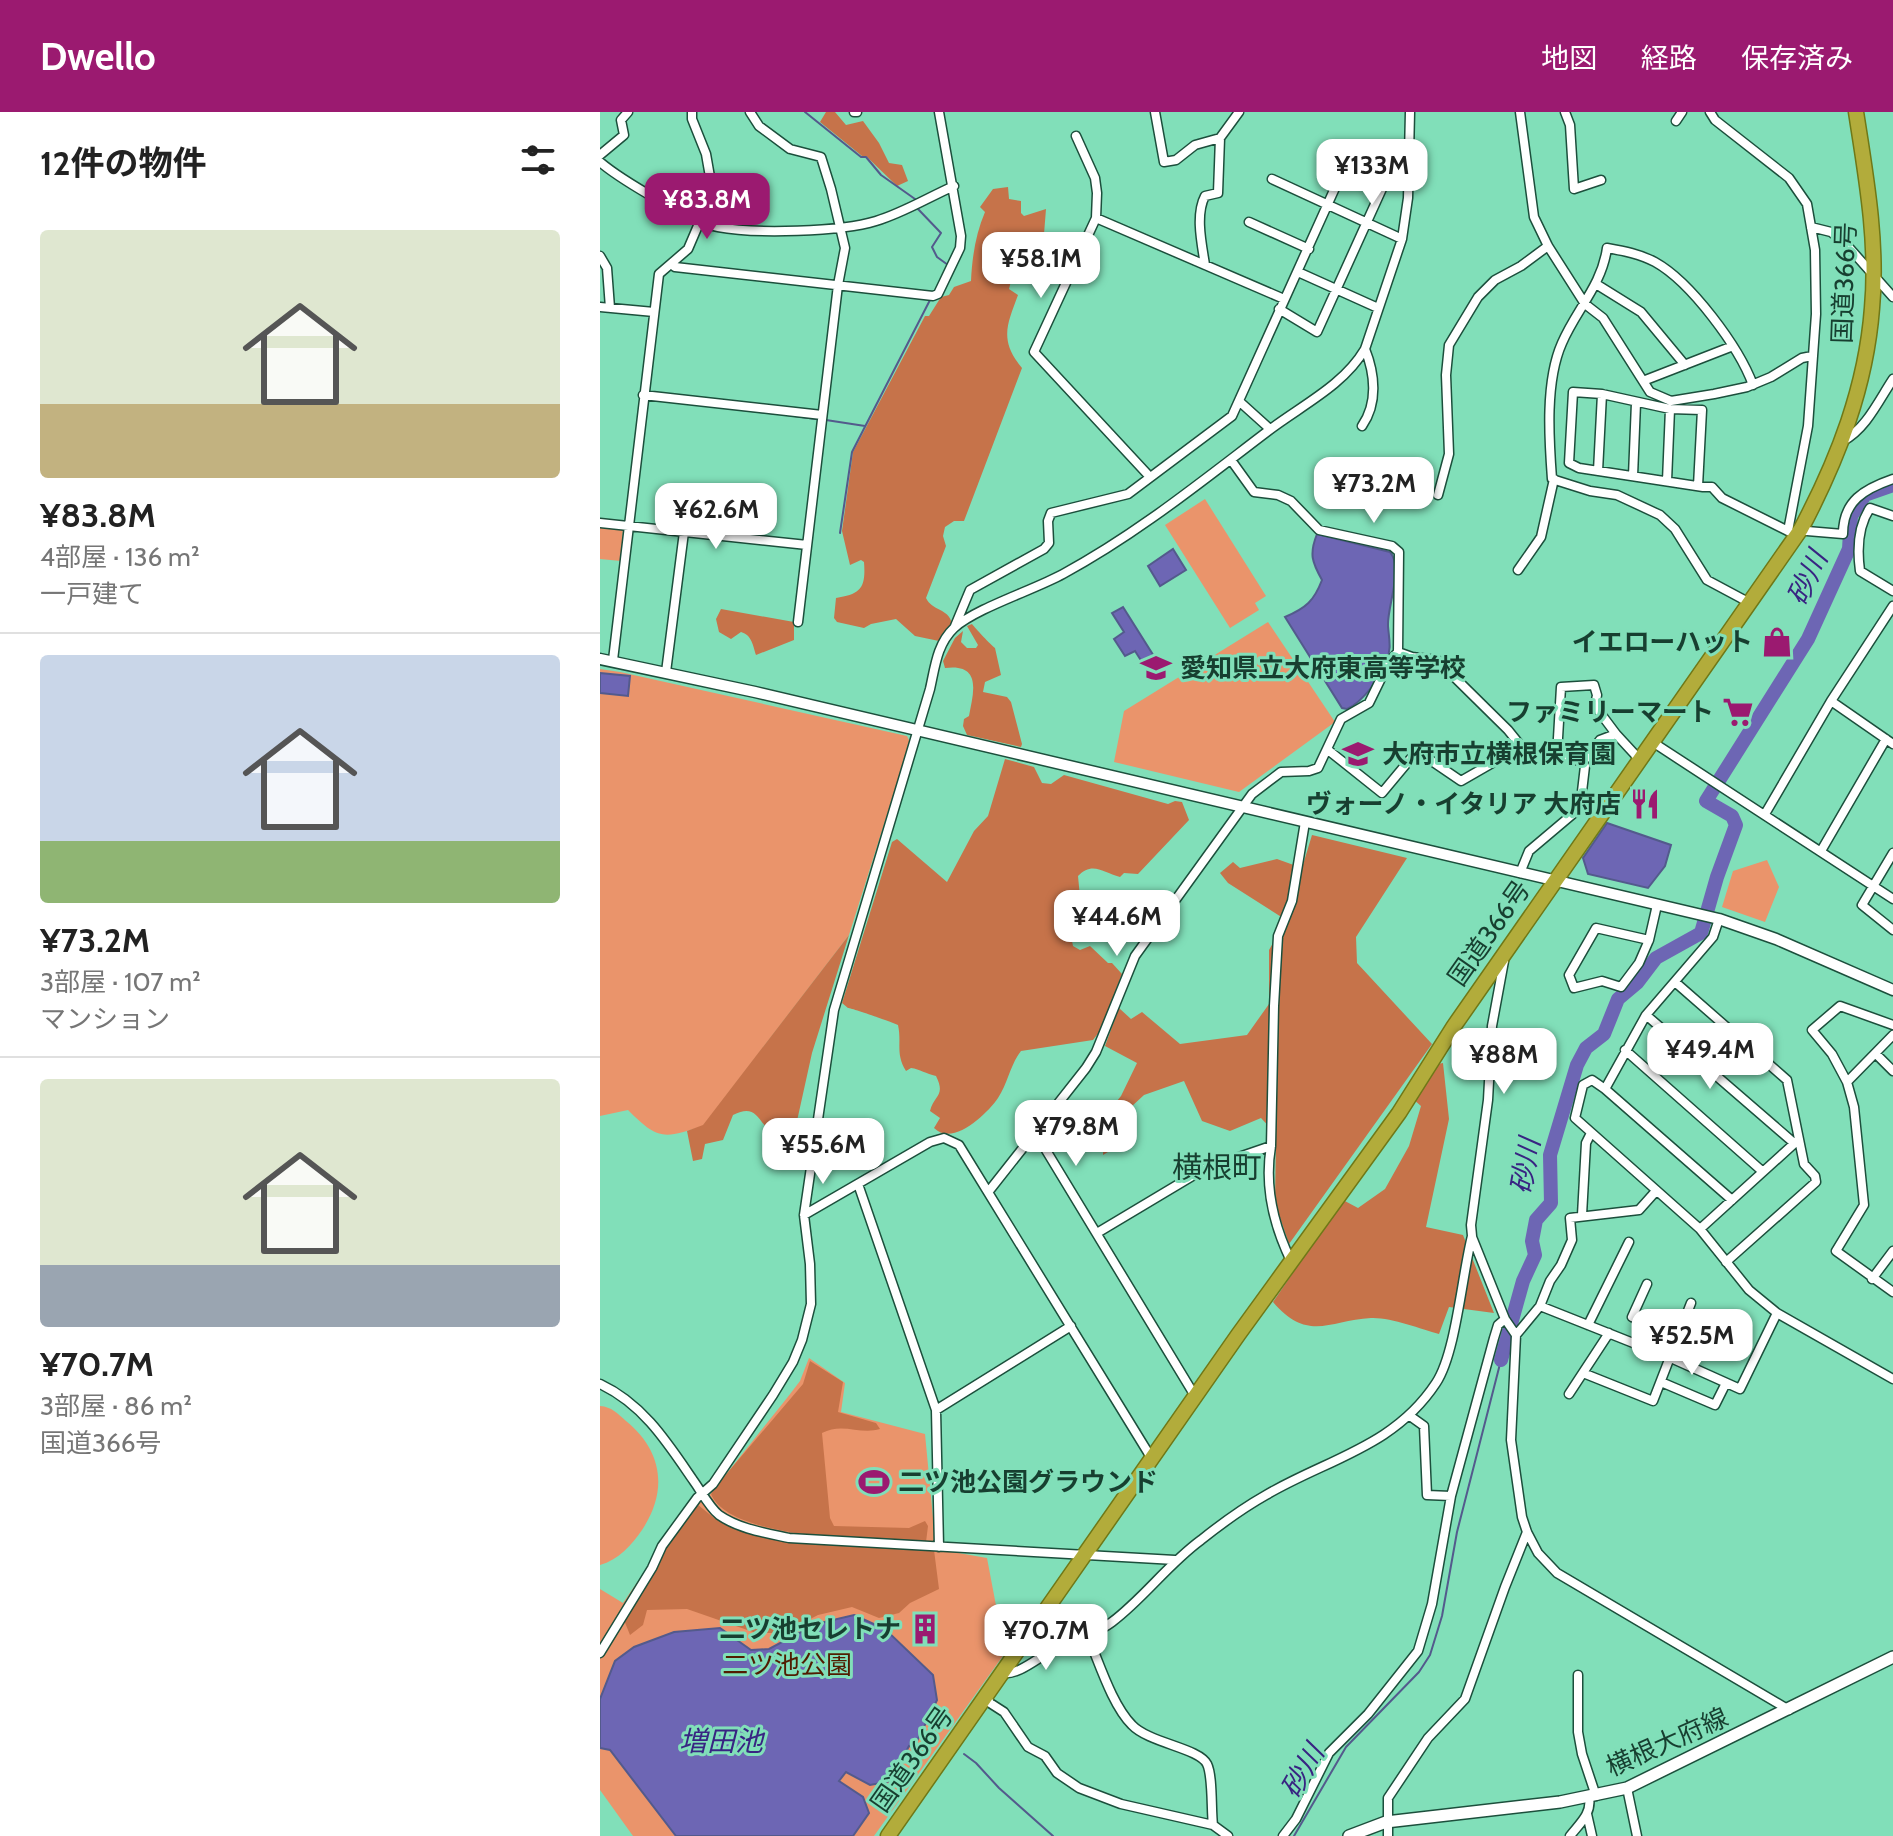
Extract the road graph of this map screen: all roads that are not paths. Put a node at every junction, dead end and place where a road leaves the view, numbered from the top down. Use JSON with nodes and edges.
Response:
{"nodes":[{"id":1,"x":628,"y":112,"type":"edge"},
{"id":2,"x":692,"y":112,"type":"edge"},
{"id":3,"x":750,"y":112,"type":"edge"},
{"id":4,"x":939,"y":112,"type":"edge"},
{"id":5,"x":1155,"y":112,"type":"edge"},
{"id":6,"x":1239,"y":112,"type":"edge"},
{"id":7,"x":1410,"y":112,"type":"edge"},
{"id":8,"x":1520,"y":112,"type":"edge"},
{"id":9,"x":1565,"y":112,"type":"edge"},
{"id":10,"x":1682,"y":112,"type":"edge"},
{"id":11,"x":1710,"y":112,"type":"edge"},
{"id":12,"x":1856,"y":112,"type":"edge"},
{"id":13,"x":1676,"y":121,"type":"dead end"},
{"id":14,"x":1076,"y":136,"type":"dead end"},
{"id":15,"x":1220,"y":138,"type":"junction"},
{"id":16,"x":600,"y":155,"type":"edge"},
{"id":17,"x":600,"y":162,"type":"edge"},
{"id":18,"x":1344,"y":168,"type":"dead end"},
{"id":19,"x":1272,"y":179,"type":"dead end"},
{"id":20,"x":1601,"y":180,"type":"dead end"},
{"id":21,"x":1385,"y":182,"type":"dead end"},
{"id":22,"x":954,"y":186,"type":"junction"},
{"id":23,"x":1329,"y":205,"type":"junction"},
{"id":24,"x":1096,"y":218,"type":"junction"},
{"id":25,"x":697,"y":220,"type":"junction"},
{"id":26,"x":1249,"y":222,"type":"dead end"},
{"id":27,"x":1367,"y":222,"type":"junction"},
{"id":28,"x":1811,"y":227,"type":"junction"},
{"id":29,"x":841,"y":228,"type":"junction"},
{"id":30,"x":1402,"y":239,"type":"junction"},
{"id":31,"x":1548,"y":246,"type":"junction"},
{"id":32,"x":1309,"y":249,"type":"junction"},
{"id":33,"x":600,"y":256,"type":"edge"},
{"id":34,"x":671,"y":264,"type":"junction"},
{"id":35,"x":1205,"y":265,"type":"junction"},
{"id":36,"x":1298,"y":272,"type":"junction"},
{"id":37,"x":1872,"y":273,"type":"junction"},
{"id":38,"x":1596,"y":284,"type":"junction"},
{"id":39,"x":838,"y":285,"type":"junction"},
{"id":40,"x":1336,"y":290,"type":"junction"},
{"id":41,"x":1893,"y":297,"type":"edge"},
{"id":42,"x":1284,"y":299,"type":"junction"},
{"id":43,"x":1585,"y":304,"type":"junction"},
{"id":44,"x":600,"y":307,"type":"edge"},
{"id":45,"x":610,"y":308,"type":"junction"},
{"id":46,"x":1378,"y":308,"type":"junction"},
{"id":47,"x":1279,"y":309,"type":"junction"},
{"id":48,"x":654,"y":312,"type":"junction"},
{"id":49,"x":1733,"y":346,"type":"junction"},
{"id":50,"x":1365,"y":349,"type":"junction"},
{"id":51,"x":1812,"y":356,"type":"junction"},
{"id":52,"x":1685,"y":365,"type":"junction"},
{"id":53,"x":1893,"y":379,"type":"edge"},
{"id":54,"x":1643,"y":381,"type":"junction"},
{"id":55,"x":1753,"y":385,"type":"junction"},
{"id":56,"x":1602,"y":394,"type":"junction"},
{"id":57,"x":643,"y":395,"type":"junction"},
{"id":58,"x":1240,"y":402,"type":"junction"},
{"id":59,"x":1636,"y":403,"type":"junction"},
{"id":60,"x":1670,"y":409,"type":"junction"},
{"id":61,"x":822,"y":415,"type":"junction"},
{"id":62,"x":1362,"y":426,"type":"dead end"},
{"id":63,"x":1270,"y":429,"type":"junction"},
{"id":64,"x":1842,"y":441,"type":"junction"},
{"id":65,"x":1231,"y":460,"type":"junction"},
{"id":66,"x":1598,"y":471,"type":"junction"},
{"id":67,"x":1633,"y":476,"type":"junction"},
{"id":68,"x":1150,"y":477,"type":"junction"},
{"id":69,"x":1554,"y":479,"type":"junction"},
{"id":70,"x":1893,"y":479,"type":"edge"},
{"id":71,"x":1667,"y":481,"type":"junction"},
{"id":72,"x":1698,"y":486,"type":"junction"},
{"id":73,"x":1438,"y":495,"type":"dead end"},
{"id":74,"x":1893,"y":516,"type":"edge"},
{"id":75,"x":600,"y":523,"type":"edge"},
{"id":76,"x":629,"y":526,"type":"junction"},
{"id":77,"x":684,"y":532,"type":"junction"},
{"id":78,"x":1797,"y":532,"type":"junction"},
{"id":79,"x":807,"y":545,"type":"junction"},
{"id":80,"x":1518,"y":570,"type":"dead end"},
{"id":81,"x":1893,"y":591,"type":"edge"},
{"id":82,"x":1750,"y":603,"type":"junction"},
{"id":83,"x":1893,"y":606,"type":"edge"},
{"id":84,"x":798,"y":622,"type":"dead end"},
{"id":85,"x":955,"y":627,"type":"junction"},
{"id":86,"x":1398,"y":652,"type":"junction"},
{"id":87,"x":600,"y":659,"type":"edge"},
{"id":88,"x":613,"y":660,"type":"junction"},
{"id":89,"x":666,"y":672,"type":"junction"},
{"id":90,"x":1831,"y":701,"type":"junction"},
{"id":91,"x":917,"y":732,"type":"junction"},
{"id":92,"x":1616,"y":734,"type":"junction"},
{"id":93,"x":1889,"y":741,"type":"edge"},
{"id":94,"x":1654,"y":743,"type":"junction"},
{"id":95,"x":1328,"y":750,"type":"junction"},
{"id":96,"x":1525,"y":751,"type":"junction"},
{"id":97,"x":1557,"y":755,"type":"junction"},
{"id":98,"x":1640,"y":760,"type":"junction"},
{"id":99,"x":1583,"y":762,"type":"junction"},
{"id":100,"x":1243,"y":807,"type":"junction"},
{"id":101,"x":1765,"y":814,"type":"junction"},
{"id":102,"x":1305,"y":822,"type":"junction"},
{"id":103,"x":1821,"y":851,"type":"junction"},
{"id":104,"x":1893,"y":853,"type":"edge"},
{"id":105,"x":1520,"y":873,"type":"junction"},
{"id":106,"x":1554,"y":882,"type":"junction"},
{"id":107,"x":1873,"y":884,"type":"junction"},
{"id":108,"x":1893,"y":899,"type":"edge"},
{"id":109,"x":1657,"y":905,"type":"junction"},
{"id":110,"x":1717,"y":919,"type":"junction"},
{"id":111,"x":1893,"y":930,"type":"edge"},
{"id":112,"x":1649,"y":940,"type":"junction"},
{"id":113,"x":1505,"y":954,"type":"junction"},
{"id":114,"x":1675,"y":982,"type":"junction"},
{"id":115,"x":1893,"y":990,"type":"edge"},
{"id":116,"x":1646,"y":1015,"type":"junction"},
{"id":117,"x":1893,"y":1025,"type":"edge"},
{"id":118,"x":1893,"y":1035,"type":"edge"},
{"id":119,"x":1625,"y":1050,"type":"junction"},
{"id":120,"x":1876,"y":1054,"type":"junction"},
{"id":121,"x":1893,"y":1071,"type":"edge"},
{"id":122,"x":1847,"y":1082,"type":"junction"},
{"id":123,"x":1605,"y":1089,"type":"junction"},
{"id":124,"x":1591,"y":1133,"type":"junction"},
{"id":125,"x":1034,"y":1137,"type":"junction"},
{"id":126,"x":1797,"y":1140,"type":"junction"},
{"id":127,"x":1271,"y":1146,"type":"junction"},
{"id":128,"x":1762,"y":1171,"type":"junction"},
{"id":129,"x":858,"y":1184,"type":"junction"},
{"id":130,"x":989,"y":1191,"type":"junction"},
{"id":131,"x":1656,"y":1191,"type":"junction"},
{"id":132,"x":1732,"y":1200,"type":"junction"},
{"id":133,"x":804,"y":1215,"type":"junction"},
{"id":134,"x":1582,"y":1215,"type":"junction"},
{"id":135,"x":1700,"y":1229,"type":"junction"},
{"id":136,"x":1097,"y":1233,"type":"junction"},
{"id":137,"x":1472,"y":1236,"type":"junction"},
{"id":138,"x":1629,"y":1242,"type":"dead end"},
{"id":139,"x":1893,"y":1251,"type":"edge"},
{"id":140,"x":1291,"y":1261,"type":"junction"},
{"id":141,"x":1726,"y":1262,"type":"junction"},
{"id":142,"x":1872,"y":1279,"type":"junction"},
{"id":143,"x":1647,"y":1284,"type":"dead end"},
{"id":144,"x":1893,"y":1292,"type":"edge"},
{"id":145,"x":1691,"y":1303,"type":"dead end"},
{"id":146,"x":1540,"y":1306,"type":"junction"},
{"id":147,"x":1777,"y":1313,"type":"junction"},
{"id":148,"x":1506,"y":1321,"type":"junction"},
{"id":149,"x":1588,"y":1325,"type":"junction"},
{"id":150,"x":1071,"y":1326,"type":"junction"},
{"id":151,"x":1609,"y":1333,"type":"junction"},
{"id":152,"x":1516,"y":1335,"type":"junction"},
{"id":153,"x":1679,"y":1335,"type":"junction"},
{"id":154,"x":1671,"y":1358,"type":"junction"},
{"id":155,"x":1583,"y":1373,"type":"junction"},
{"id":156,"x":1893,"y":1379,"type":"edge"},
{"id":157,"x":1661,"y":1382,"type":"junction"},
{"id":158,"x":1726,"y":1383,"type":"junction"},
{"id":159,"x":600,"y":1384,"type":"edge"},
{"id":160,"x":1569,"y":1394,"type":"dead end"},
{"id":161,"x":1196,"y":1397,"type":"junction"},
{"id":162,"x":936,"y":1410,"type":"junction"},
{"id":163,"x":1410,"y":1416,"type":"junction"},
{"id":164,"x":1152,"y":1459,"type":"junction"},
{"id":165,"x":703,"y":1495,"type":"junction"},
{"id":166,"x":1451,"y":1496,"type":"junction"},
{"id":167,"x":1527,"y":1532,"type":"junction"},
{"id":168,"x":939,"y":1547,"type":"junction"},
{"id":169,"x":1085,"y":1554,"type":"junction"},
{"id":170,"x":1175,"y":1560,"type":"junction"},
{"id":171,"x":1088,"y":1637,"type":"junction"},
{"id":172,"x":600,"y":1653,"type":"edge"},
{"id":173,"x":1893,"y":1657,"type":"edge"},
{"id":174,"x":1002,"y":1673,"type":"junction"},
{"id":175,"x":1578,"y":1675,"type":"dead end"},
{"id":176,"x":986,"y":1696,"type":"junction"},
{"id":177,"x":1789,"y":1710,"type":"junction"},
{"id":178,"x":1627,"y":1788,"type":"junction"},
{"id":179,"x":1593,"y":1797,"type":"junction"},
{"id":180,"x":1587,"y":1814,"type":"junction"},
{"id":181,"x":1386,"y":1822,"type":"junction"},
{"id":182,"x":1213,"y":1825,"type":"junction"},
{"id":183,"x":888,"y":1836,"type":"edge"},
{"id":184,"x":1228,"y":1836,"type":"edge"},
{"id":185,"x":1283,"y":1836,"type":"edge"},
{"id":186,"x":1349,"y":1836,"type":"edge"},
{"id":187,"x":1388,"y":1836,"type":"edge"},
{"id":188,"x":1570,"y":1836,"type":"edge"},
{"id":189,"x":1592,"y":1836,"type":"edge"},
{"id":190,"x":1637,"y":1836,"type":"edge"}],
"edges":[{"from":1,"to":16,"type":"street"},
{"from":2,"to":25,"type":"street"},
{"from":3,"to":29,"type":"street"},
{"from":4,"to":22,"type":"street"},
{"from":5,"to":15,"type":"street"},
{"from":6,"to":15,"type":"street"},
{"from":7,"to":30,"type":"street"},
{"from":8,"to":31,"type":"street"},
{"from":9,"to":20,"type":"street"},
{"from":10,"to":13,"type":"street"},
{"from":11,"to":28,"type":"street"},
{"from":12,"to":37,"type":"highway","name":"国道366号"},
{"from":14,"to":24,"type":"street"},
{"from":15,"to":35,"type":"street"},
{"from":17,"to":25,"type":"street"},
{"from":18,"to":23,"type":"street"},
{"from":19,"to":23,"type":"street"},
{"from":21,"to":27,"type":"street"},
{"from":22,"to":29,"type":"street"},
{"from":22,"to":39,"type":"street"},
{"from":23,"to":27,"type":"street"},
{"from":23,"to":32,"type":"street"},
{"from":24,"to":35,"type":"street"},
{"from":24,"to":68,"type":"street"},
{"from":25,"to":29,"type":"street"},
{"from":25,"to":34,"type":"street"},
{"from":26,"to":32,"type":"street"},
{"from":27,"to":30,"type":"street"},
{"from":27,"to":40,"type":"street"},
{"from":28,"to":37,"type":"street"},
{"from":28,"to":51,"type":"street"},
{"from":29,"to":39,"type":"street"},
{"from":30,"to":46,"type":"street"},
{"from":31,"to":43,"type":"street"},
{"from":31,"to":73,"type":"street"},
{"from":32,"to":36,"type":"street"},
{"from":33,"to":45,"type":"street"},
{"from":34,"to":39,"type":"street"},
{"from":34,"to":48,"type":"street"},
{"from":35,"to":42,"type":"street"},
{"from":36,"to":40,"type":"street"},
{"from":36,"to":42,"type":"street"},
{"from":37,"to":41,"type":"street"},
{"from":37,"to":64,"type":"highway","name":"国道366号"},
{"from":38,"to":43,"type":"street"},
{"from":38,"to":49,"type":"street"},
{"from":38,"to":52,"type":"street"},
{"from":39,"to":61,"type":"street"},
{"from":40,"to":46,"type":"street"},
{"from":40,"to":47,"type":"street"},
{"from":42,"to":47,"type":"street"},
{"from":43,"to":54,"type":"street"},
{"from":43,"to":69,"type":"street"},
{"from":44,"to":45,"type":"street"},
{"from":45,"to":48,"type":"street"},
{"from":46,"to":50,"type":"street"},
{"from":47,"to":58,"type":"street"},
{"from":48,"to":57,"type":"street"},
{"from":49,"to":52,"type":"street"},
{"from":49,"to":55,"type":"street"},
{"from":50,"to":62,"type":"street"},
{"from":50,"to":63,"type":"street"},
{"from":51,"to":55,"type":"street"},
{"from":51,"to":78,"type":"street"},
{"from":52,"to":54,"type":"street"},
{"from":53,"to":64,"type":"street"},
{"from":54,"to":55,"type":"street"},
{"from":56,"to":59,"type":"street"},
{"from":56,"to":66,"type":"street"},
{"from":56,"to":66,"type":"street"},
{"from":57,"to":61,"type":"street"},
{"from":57,"to":76,"type":"street"},
{"from":58,"to":63,"type":"street"},
{"from":58,"to":68,"type":"street"},
{"from":59,"to":60,"type":"street"},
{"from":59,"to":67,"type":"street"},
{"from":60,"to":71,"type":"street"},
{"from":60,"to":72,"type":"street"},
{"from":61,"to":79,"type":"street"},
{"from":63,"to":65,"type":"street"},
{"from":64,"to":78,"type":"highway","name":"国道366号"},
{"from":65,"to":85,"type":"street"},
{"from":65,"to":86,"type":"street"},
{"from":66,"to":67,"type":"street"},
{"from":67,"to":71,"type":"street"},
{"from":68,"to":85,"type":"street"},
{"from":69,"to":80,"type":"street"},
{"from":69,"to":82,"type":"street"},
{"from":70,"to":78,"type":"street"},
{"from":71,"to":72,"type":"street"},
{"from":72,"to":78,"type":"street"},
{"from":74,"to":81,"type":"street"},
{"from":75,"to":76,"type":"street"},
{"from":76,"to":77,"type":"street"},
{"from":76,"to":88,"type":"street"},
{"from":77,"to":79,"type":"street"},
{"from":77,"to":89,"type":"street"},
{"from":78,"to":82,"type":"highway","name":"国道366号"},
{"from":79,"to":84,"type":"street"},
{"from":82,"to":94,"type":"highway","name":"国道366号"},
{"from":83,"to":90,"type":"street"},
{"from":85,"to":91,"type":"street"},
{"from":86,"to":95,"type":"street"},
{"from":86,"to":96,"type":"street"},
{"from":87,"to":88,"type":"street"},
{"from":88,"to":89,"type":"street"},
{"from":89,"to":91,"type":"street"},
{"from":90,"to":93,"type":"street"},
{"from":90,"to":101,"type":"street"},
{"from":91,"to":100,"type":"street"},
{"from":91,"to":133,"type":"street"},
{"from":92,"to":97,"type":"street"},
{"from":92,"to":98,"type":"street"},
{"from":92,"to":99,"type":"street"},
{"from":93,"to":103,"type":"street"},
{"from":94,"to":98,"type":"highway","name":"国道366号"},
{"from":94,"to":101,"type":"street"},
{"from":95,"to":96,"type":"street"},
{"from":95,"to":100,"type":"street"},
{"from":96,"to":97,"type":"street"},
{"from":97,"to":99,"type":"street"},
{"from":98,"to":106,"type":"highway","name":"国道366号"},
{"from":99,"to":105,"type":"street"},
{"from":100,"to":102,"type":"street"},
{"from":100,"to":125,"type":"street"},
{"from":101,"to":103,"type":"street"},
{"from":102,"to":105,"type":"street"},
{"from":102,"to":127,"type":"street"},
{"from":103,"to":107,"type":"street"},
{"from":104,"to":107,"type":"street"},
{"from":105,"to":106,"type":"street"},
{"from":106,"to":109,"type":"street"},
{"from":106,"to":113,"type":"highway","name":"国道366号"},
{"from":107,"to":108,"type":"street"},
{"from":107,"to":111,"type":"street"},
{"from":109,"to":110,"type":"street"},
{"from":109,"to":112,"type":"street"},
{"from":110,"to":114,"type":"street"},
{"from":110,"to":115,"type":"street"},
{"from":112,"to":112,"type":"street"},
{"from":113,"to":137,"type":"street"},
{"from":113,"to":140,"type":"highway","name":"国道366号"},
{"from":114,"to":116,"type":"street"},
{"from":114,"to":126,"type":"street"},
{"from":116,"to":119,"type":"street"},
{"from":116,"to":126,"type":"street"},
{"from":117,"to":122,"type":"street"},
{"from":118,"to":120,"type":"street"},
{"from":119,"to":123,"type":"street"},
{"from":119,"to":128,"type":"street"},
{"from":120,"to":121,"type":"street"},
{"from":120,"to":122,"type":"street"},
{"from":122,"to":142,"type":"street"},
{"from":123,"to":124,"type":"street"},
{"from":123,"to":132,"type":"street"},
{"from":124,"to":131,"type":"street"},
{"from":124,"to":134,"type":"street"},
{"from":125,"to":130,"type":"street"},
{"from":125,"to":136,"type":"street"},
{"from":126,"to":128,"type":"street"},
{"from":126,"to":141,"type":"street"},
{"from":127,"to":136,"type":"street"},
{"from":127,"to":140,"type":"street"},
{"from":128,"to":132,"type":"street"},
{"from":129,"to":130,"type":"street"},
{"from":129,"to":133,"type":"street"},
{"from":129,"to":162,"type":"street"},
{"from":130,"to":150,"type":"street"},
{"from":131,"to":134,"type":"street"},
{"from":131,"to":135,"type":"street"},
{"from":132,"to":135,"type":"street"},
{"from":133,"to":165,"type":"street"},
{"from":134,"to":146,"type":"street"},
{"from":135,"to":141,"type":"street"},
{"from":136,"to":161,"type":"street"},
{"from":137,"to":148,"type":"street"},
{"from":137,"to":163,"type":"street"},
{"from":138,"to":149,"type":"street"},
{"from":139,"to":142,"type":"street"},
{"from":140,"to":161,"type":"highway","name":"国道366号"},
{"from":141,"to":147,"type":"street"},
{"from":142,"to":144,"type":"street"},
{"from":143,"to":153,"type":"street"},
{"from":145,"to":153,"type":"street"},
{"from":146,"to":149,"type":"street"},
{"from":146,"to":152,"type":"street"},
{"from":147,"to":156,"type":"street"},
{"from":147,"to":158,"type":"street"},
{"from":148,"to":152,"type":"street"},
{"from":148,"to":166,"type":"street"},
{"from":149,"to":151,"type":"street"},
{"from":150,"to":162,"type":"street"},
{"from":150,"to":164,"type":"street"},
{"from":151,"to":154,"type":"street"},
{"from":151,"to":155,"type":"street"},
{"from":152,"to":167,"type":"street"},
{"from":153,"to":154,"type":"street"},
{"from":154,"to":157,"type":"street"},
{"from":154,"to":158,"type":"street"},
{"from":155,"to":157,"type":"street"},
{"from":155,"to":160,"type":"street"},
{"from":157,"to":158,"type":"street"},
{"from":159,"to":165,"type":"street"},
{"from":161,"to":164,"type":"highway","name":"国道366号"},
{"from":162,"to":168,"type":"street"},
{"from":163,"to":166,"type":"street"},
{"from":163,"to":170,"type":"street"},
{"from":164,"to":169,"type":"highway","name":"国道366号"},
{"from":165,"to":168,"type":"street"},
{"from":165,"to":172,"type":"street"},
{"from":166,"to":185,"type":"street"},
{"from":167,"to":177,"type":"street"},
{"from":167,"to":181,"type":"street"},
{"from":168,"to":169,"type":"street"},
{"from":169,"to":170,"type":"street"},
{"from":169,"to":174,"type":"highway","name":"国道366号"},
{"from":170,"to":171,"type":"street"},
{"from":171,"to":174,"type":"street"},
{"from":171,"to":182,"type":"street"},
{"from":173,"to":177,"type":"main road","name":"横根大府線"},
{"from":174,"to":176,"type":"highway","name":"国道366号"},
{"from":175,"to":179,"type":"street"},
{"from":176,"to":182,"type":"street"},
{"from":176,"to":183,"type":"highway","name":"国道366号"},
{"from":177,"to":178,"type":"main road","name":"横根大府線"},
{"from":178,"to":179,"type":"main road","name":"横根大府線"},
{"from":178,"to":190,"type":"street"},
{"from":179,"to":180,"type":"street"},
{"from":179,"to":181,"type":"main road","name":"横根大府線"},
{"from":180,"to":188,"type":"street"},
{"from":180,"to":189,"type":"street"},
{"from":181,"to":186,"type":"main road","name":"横根大府線"},
{"from":181,"to":187,"type":"street"},
{"from":182,"to":184,"type":"street"}]}
